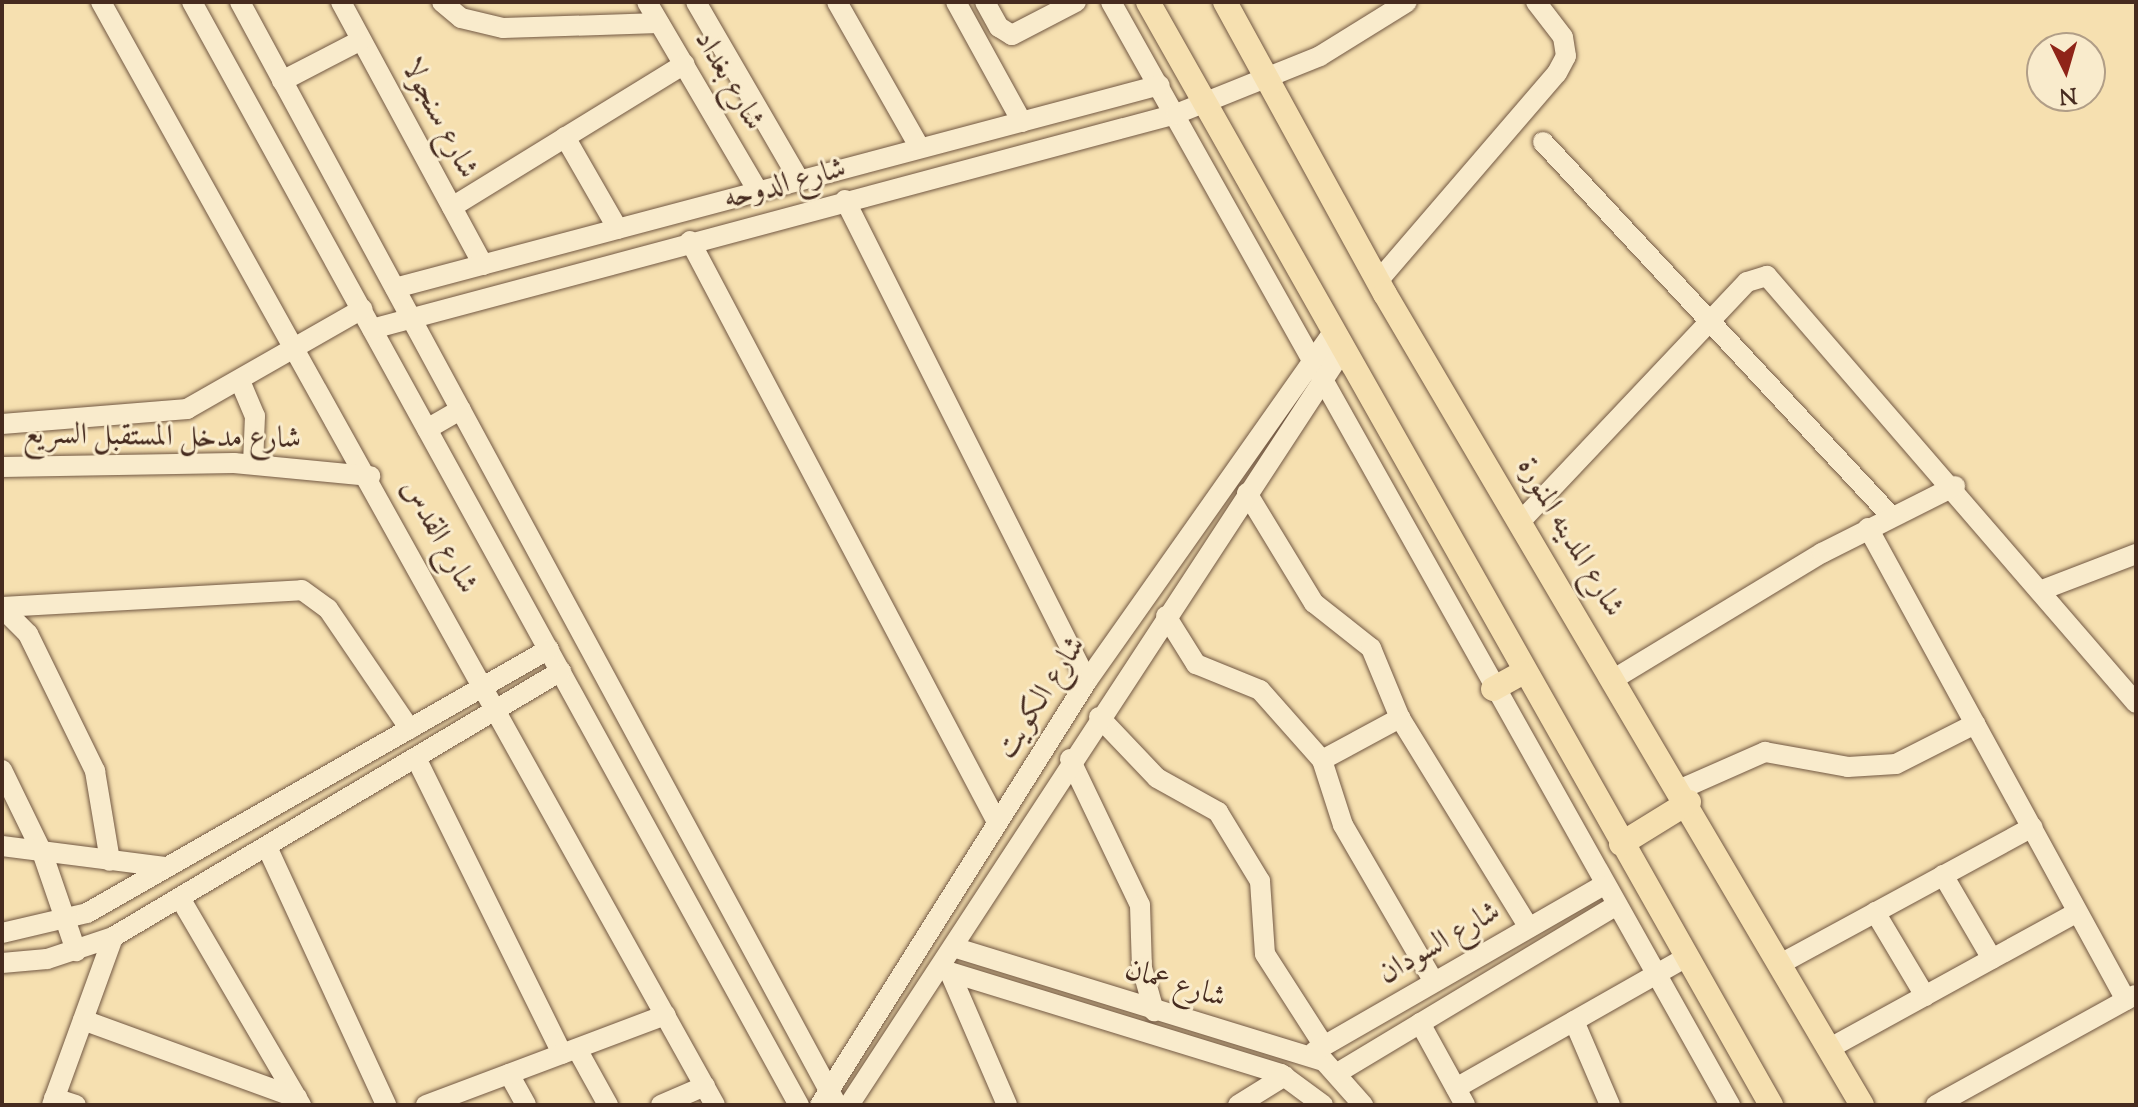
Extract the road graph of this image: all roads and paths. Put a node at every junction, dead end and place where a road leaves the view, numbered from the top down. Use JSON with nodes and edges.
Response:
{"nodes":[{"id":1,"x":101,"y":2,"type":"edge"},
{"id":2,"x":192,"y":2,"type":"edge"},
{"id":3,"x":240,"y":2,"type":"edge"},
{"id":4,"x":341,"y":2,"type":"edge"},
{"id":5,"x":647,"y":2,"type":"edge"},
{"id":6,"x":837,"y":2,"type":"edge"},
{"id":7,"x":956,"y":2,"type":"edge"},
{"id":8,"x":985,"y":2,"type":"edge"},
{"id":9,"x":1076,"y":2,"type":"edge"},
{"id":10,"x":1111,"y":2,"type":"edge"},
{"id":11,"x":1148,"y":2,"type":"edge"},
{"id":12,"x":1225,"y":2,"type":"edge"},
{"id":13,"x":1407,"y":2,"type":"edge"},
{"id":14,"x":1536,"y":2,"type":"edge"},
{"id":15,"x":444,"y":3,"type":"edge"},
{"id":16,"x":703,"y":4,"type":"edge"},
{"id":17,"x":659,"y":23,"type":"junction"},
{"id":18,"x":361,"y":40,"type":"junction"},
{"id":19,"x":684,"y":64,"type":"junction"},
{"id":20,"x":1267,"y":78,"type":"junction"},
{"id":21,"x":282,"y":81,"type":"junction"},
{"id":22,"x":1160,"y":85,"type":"junction"},
{"id":23,"x":1204,"y":103,"type":"junction"},
{"id":24,"x":1176,"y":114,"type":"junction"},
{"id":25,"x":1022,"y":122,"type":"junction"},
{"id":26,"x":565,"y":137,"type":"junction"},
{"id":27,"x":1543,"y":142,"type":"dead end"},
{"id":28,"x":920,"y":148,"type":"junction"},
{"id":29,"x":799,"y":180,"type":"junction"},
{"id":30,"x":752,"y":193,"type":"junction"},
{"id":31,"x":845,"y":200,"type":"junction"},
{"id":32,"x":452,"y":207,"type":"junction"},
{"id":33,"x":756,"y":223,"type":"junction"},
{"id":34,"x":618,"y":229,"type":"junction"},
{"id":35,"x":690,"y":241,"type":"junction"},
{"id":36,"x":483,"y":265,"type":"junction"},
{"id":37,"x":1378,"y":281,"type":"junction"},
{"id":38,"x":395,"y":288,"type":"junction"},
{"id":39,"x":362,"y":309,"type":"junction"},
{"id":40,"x":410,"y":314,"type":"junction"},
{"id":41,"x":1711,"y":320,"type":"junction"},
{"id":42,"x":372,"y":329,"type":"junction"},
{"id":43,"x":1336,"y":344,"type":"junction"},
{"id":44,"x":298,"y":346,"type":"junction"},
{"id":45,"x":1310,"y":365,"type":"junction"},
{"id":46,"x":240,"y":381,"type":"junction"},
{"id":47,"x":1321,"y":384,"type":"junction"},
{"id":48,"x":461,"y":409,"type":"junction"},
{"id":49,"x":2,"y":424,"type":"edge"},
{"id":50,"x":427,"y":429,"type":"junction"},
{"id":51,"x":253,"y":464,"type":"junction"},
{"id":52,"x":2,"y":467,"type":"edge"},
{"id":53,"x":370,"y":476,"type":"junction"},
{"id":54,"x":1955,"y":486,"type":"junction"},
{"id":55,"x":1247,"y":493,"type":"junction"},
{"id":56,"x":1891,"y":516,"type":"junction"},
{"id":57,"x":1521,"y":521,"type":"junction"},
{"id":58,"x":1868,"y":528,"type":"junction"},
{"id":59,"x":2136,"y":554,"type":"edge"},
{"id":60,"x":2042,"y":590,"type":"junction"},
{"id":61,"x":2,"y":608,"type":"edge"},
{"id":62,"x":1166,"y":616,"type":"junction"},
{"id":63,"x":549,"y":649,"type":"junction"},
{"id":64,"x":561,"y":671,"type":"junction"},
{"id":65,"x":1522,"y":673,"type":"junction"},
{"id":66,"x":1617,"y":677,"type":"junction"},
{"id":67,"x":1087,"y":681,"type":"junction"},
{"id":68,"x":486,"y":685,"type":"junction"},
{"id":69,"x":1493,"y":689,"type":"junction"},
{"id":70,"x":2136,"y":703,"type":"edge"},
{"id":71,"x":499,"y":709,"type":"junction"},
{"id":72,"x":1099,"y":717,"type":"junction"},
{"id":73,"x":1400,"y":718,"type":"junction"},
{"id":74,"x":1975,"y":724,"type":"junction"},
{"id":75,"x":410,"y":729,"type":"junction"},
{"id":76,"x":416,"y":758,"type":"junction"},
{"id":77,"x":1036,"y":759,"type":"junction"},
{"id":78,"x":1322,"y":760,"type":"junction"},
{"id":79,"x":1065,"y":767,"type":"junction"},
{"id":80,"x":2,"y":770,"type":"edge"},
{"id":81,"x":1685,"y":796,"type":"junction"},
{"id":82,"x":997,"y":822,"type":"junction"},
{"id":83,"x":2032,"y":827,"type":"junction"},
{"id":84,"x":1621,"y":844,"type":"junction"},
{"id":85,"x":2,"y":846,"type":"edge"},
{"id":86,"x":267,"y":847,"type":"junction"},
{"id":87,"x":42,"y":852,"type":"junction"},
{"id":88,"x":110,"y":861,"type":"junction"},
{"id":89,"x":165,"y":867,"type":"junction"},
{"id":90,"x":1943,"y":875,"type":"junction"},
{"id":91,"x":1602,"y":886,"type":"junction"},
{"id":92,"x":180,"y":898,"type":"junction"},
{"id":93,"x":1614,"y":907,"type":"junction"},
{"id":94,"x":1875,"y":912,"type":"junction"},
{"id":95,"x":2077,"y":912,"type":"junction"},
{"id":96,"x":66,"y":921,"type":"junction"},
{"id":97,"x":1529,"y":928,"type":"junction"},
{"id":98,"x":2,"y":933,"type":"edge"},
{"id":99,"x":113,"y":937,"type":"junction"},
{"id":100,"x":953,"y":947,"type":"junction"},
{"id":101,"x":76,"y":951,"type":"junction"},
{"id":102,"x":1687,"y":957,"type":"junction"},
{"id":103,"x":1992,"y":959,"type":"junction"},
{"id":104,"x":2,"y":963,"type":"edge"},
{"id":105,"x":1782,"y":963,"type":"junction"},
{"id":106,"x":945,"y":971,"type":"junction"},
{"id":107,"x":1655,"y":975,"type":"junction"},
{"id":108,"x":1434,"y":982,"type":"junction"},
{"id":109,"x":1925,"y":996,"type":"junction"},
{"id":110,"x":2131,"y":997,"type":"edge"},
{"id":111,"x":1154,"y":1011,"type":"junction"},
{"id":112,"x":666,"y":1015,"type":"junction"},
{"id":113,"x":83,"y":1020,"type":"junction"},
{"id":114,"x":1574,"y":1021,"type":"junction"},
{"id":115,"x":1420,"y":1023,"type":"junction"},
{"id":116,"x":1268,"y":1043,"type":"junction"},
{"id":117,"x":1830,"y":1048,"type":"junction"},
{"id":118,"x":569,"y":1051,"type":"junction"},
{"id":119,"x":1316,"y":1051,"type":"junction"},
{"id":120,"x":1262,"y":1068,"type":"junction"},
{"id":121,"x":1339,"y":1072,"type":"junction"},
{"id":122,"x":509,"y":1074,"type":"junction"},
{"id":123,"x":1285,"y":1076,"type":"junction"},
{"id":124,"x":705,"y":1086,"type":"junction"},
{"id":125,"x":1461,"y":1096,"type":"edge"},
{"id":126,"x":299,"y":1101,"type":"edge"},
{"id":127,"x":829,"y":1101,"type":"edge"},
{"id":128,"x":53,"y":1102,"type":"edge"},
{"id":129,"x":432,"y":1104,"type":"edge"},
{"id":130,"x":76,"y":1105,"type":"edge"},
{"id":131,"x":386,"y":1105,"type":"edge"},
{"id":132,"x":526,"y":1105,"type":"edge"},
{"id":133,"x":608,"y":1105,"type":"edge"},
{"id":134,"x":661,"y":1105,"type":"edge"},
{"id":135,"x":715,"y":1105,"type":"edge"},
{"id":136,"x":799,"y":1105,"type":"edge"},
{"id":137,"x":849,"y":1105,"type":"edge"},
{"id":138,"x":1007,"y":1105,"type":"edge"},
{"id":139,"x":1238,"y":1105,"type":"edge"},
{"id":140,"x":1323,"y":1105,"type":"edge"},
{"id":141,"x":1363,"y":1105,"type":"edge"},
{"id":142,"x":1610,"y":1105,"type":"edge"},
{"id":143,"x":1730,"y":1105,"type":"edge"},
{"id":144,"x":1771,"y":1105,"type":"edge"},
{"id":145,"x":1862,"y":1105,"type":"edge"},
{"id":146,"x":1936,"y":1105,"type":"edge"}],
"edges":[{"from":1,"to":44,"type":"street","name":"شارع القدس"},
{"from":2,"to":39,"type":"street","name":"شارع القدس"},
{"from":3,"to":21,"type":"street"},
{"from":4,"to":18,"type":"street","name":"شارع سنجولا"},
{"from":5,"to":17,"type":"street","name":"شارع بغداد"},
{"from":6,"to":28,"type":"street"},
{"from":7,"to":25,"type":"street"},
{"from":8,"to":9,"type":"street"},
{"from":10,"to":22,"type":"street"},
{"from":11,"to":23,"type":"main road"},
{"from":12,"to":20,"type":"main road","name":"شارع المدينه المنورة"},
{"from":13,"to":20,"type":"street","name":"شارع الدوحه"},
{"from":14,"to":37,"type":"street"},
{"from":15,"to":17,"type":"street"},
{"from":16,"to":29,"type":"street","name":"شارع بغداد"},
{"from":17,"to":19,"type":"street","name":"شارع بغداد"},
{"from":18,"to":21,"type":"street"},
{"from":18,"to":32,"type":"street","name":"شارع سنجولا"},
{"from":19,"to":26,"type":"street"},
{"from":19,"to":30,"type":"street","name":"شارع بغداد"},
{"from":20,"to":23,"type":"street","name":"شارع الدوحه"},
{"from":20,"to":37,"type":"main road","name":"شارع المدينه المنورة"},
{"from":21,"to":38,"type":"street"},
{"from":22,"to":24,"type":"street"},
{"from":22,"to":25,"type":"street","name":"شارع الدوحه"},
{"from":23,"to":24,"type":"street","name":"شارع الدوحه"},
{"from":23,"to":43,"type":"main road"},
{"from":24,"to":31,"type":"street","name":"شارع الدوحه"},
{"from":24,"to":45,"type":"street"},
{"from":25,"to":28,"type":"street","name":"شارع الدوحه"},
{"from":26,"to":32,"type":"street"},
{"from":26,"to":34,"type":"street"},
{"from":27,"to":41,"type":"street"},
{"from":28,"to":29,"type":"street","name":"شارع الدوحه"},
{"from":29,"to":30,"type":"street","name":"شارع الدوحه"},
{"from":30,"to":33,"type":"street","name":"شارع بغداد"},
{"from":30,"to":34,"type":"street","name":"شارع الدوحه"},
{"from":31,"to":33,"type":"street","name":"شارع الدوحه"},
{"from":31,"to":67,"type":"street"},
{"from":32,"to":36,"type":"street","name":"شارع سنجولا"},
{"from":33,"to":35,"type":"street","name":"شارع الدوحه"},
{"from":34,"to":36,"type":"street","name":"شارع الدوحه"},
{"from":35,"to":40,"type":"street","name":"شارع الدوحه"},
{"from":35,"to":82,"type":"street"},
{"from":36,"to":38,"type":"street","name":"شارع الدوحه"},
{"from":37,"to":57,"type":"main road","name":"شارع المدينه المنورة"},
{"from":38,"to":40,"type":"street"},
{"from":39,"to":42,"type":"street","name":"شارع القدس"},
{"from":39,"to":44,"type":"street","name":"شارع مدخل المستقبل السريع"},
{"from":40,"to":42,"type":"street","name":"شارع الدوحه"},
{"from":40,"to":48,"type":"street"},
{"from":41,"to":54,"type":"street"},
{"from":41,"to":56,"type":"street"},
{"from":41,"to":57,"type":"street"},
{"from":42,"to":50,"type":"street","name":"شارع القدس"},
{"from":43,"to":45,"type":"street","name":"شارع الكويت"},
{"from":43,"to":47,"type":"street","name":"شارع الكويت"},
{"from":43,"to":65,"type":"main road"},
{"from":44,"to":46,"type":"street","name":"شارع مدخل المستقبل السريع"},
{"from":44,"to":53,"type":"street","name":"شارع القدس"},
{"from":45,"to":47,"type":"street"},
{"from":45,"to":67,"type":"street","name":"شارع الكويت"},
{"from":46,"to":49,"type":"street","name":"شارع مدخل المستقبل السريع"},
{"from":46,"to":51,"type":"street"},
{"from":47,"to":55,"type":"street","name":"شارع الكويت"},
{"from":47,"to":69,"type":"street"},
{"from":48,"to":50,"type":"street"},
{"from":48,"to":127,"type":"street"},
{"from":50,"to":63,"type":"street","name":"شارع القدس"},
{"from":51,"to":52,"type":"street","name":"شارع مدخل المستقبل السريع"},
{"from":51,"to":53,"type":"street","name":"شارع مدخل المستقبل السريع"},
{"from":53,"to":68,"type":"street","name":"شارع القدس"},
{"from":54,"to":56,"type":"street"},
{"from":54,"to":60,"type":"street"},
{"from":55,"to":62,"type":"street","name":"شارع الكويت"},
{"from":55,"to":73,"type":"street"},
{"from":56,"to":58,"type":"street"},
{"from":57,"to":66,"type":"main road","name":"شارع المدينه المنورة"},
{"from":58,"to":66,"type":"street"},
{"from":58,"to":74,"type":"street"},
{"from":59,"to":60,"type":"street"},
{"from":60,"to":70,"type":"street"},
{"from":61,"to":75,"type":"street"},
{"from":61,"to":88,"type":"street"},
{"from":62,"to":72,"type":"street","name":"شارع الكويت"},
{"from":62,"to":78,"type":"street"},
{"from":63,"to":64,"type":"street","name":"شارع القدس"},
{"from":63,"to":68,"type":"street"},
{"from":64,"to":71,"type":"street"},
{"from":64,"to":136,"type":"street","name":"شارع القدس"},
{"from":65,"to":69,"type":"main road"},
{"from":65,"to":84,"type":"main road"},
{"from":66,"to":81,"type":"main road","name":"شارع المدينه المنورة"},
{"from":67,"to":77,"type":"street","name":"شارع الكويت"},
{"from":68,"to":71,"type":"street","name":"شارع القدس"},
{"from":68,"to":75,"type":"street"},
{"from":69,"to":91,"type":"street"},
{"from":71,"to":76,"type":"street"},
{"from":71,"to":112,"type":"street","name":"شارع القدس"},
{"from":72,"to":79,"type":"street","name":"شارع الكويت"},
{"from":72,"to":119,"type":"street"},
{"from":73,"to":78,"type":"street"},
{"from":73,"to":97,"type":"street"},
{"from":74,"to":81,"type":"street"},
{"from":74,"to":83,"type":"street"},
{"from":75,"to":89,"type":"street"},
{"from":76,"to":86,"type":"street"},
{"from":76,"to":118,"type":"street"},
{"from":77,"to":79,"type":"street"},
{"from":77,"to":82,"type":"street","name":"شارع الكويت"},
{"from":78,"to":108,"type":"street"},
{"from":79,"to":100,"type":"street","name":"شارع الكويت"},
{"from":79,"to":111,"type":"street"},
{"from":80,"to":87,"type":"street"},
{"from":81,"to":84,"type":"main road"},
{"from":81,"to":105,"type":"main road","name":"شارع المدينه المنورة"},
{"from":82,"to":127,"type":"street","name":"شارع الكويت"},
{"from":83,"to":90,"type":"street"},
{"from":83,"to":95,"type":"street"},
{"from":84,"to":102,"type":"main road"},
{"from":85,"to":87,"type":"street"},
{"from":86,"to":92,"type":"street"},
{"from":86,"to":131,"type":"street"},
{"from":87,"to":88,"type":"street"},
{"from":87,"to":96,"type":"street"},
{"from":88,"to":89,"type":"street"},
{"from":89,"to":96,"type":"street"},
{"from":90,"to":94,"type":"street"},
{"from":90,"to":103,"type":"street"},
{"from":91,"to":93,"type":"street"},
{"from":91,"to":97,"type":"street","name":"شارع السودان"},
{"from":92,"to":99,"type":"street"},
{"from":92,"to":126,"type":"street"},
{"from":93,"to":107,"type":"street"},
{"from":93,"to":115,"type":"street","name":"شارع السودان"},
{"from":94,"to":105,"type":"street"},
{"from":94,"to":109,"type":"street"},
{"from":95,"to":103,"type":"street"},
{"from":95,"to":110,"type":"street"},
{"from":96,"to":98,"type":"street"},
{"from":96,"to":101,"type":"street"},
{"from":97,"to":108,"type":"street","name":"شارع السودان"},
{"from":99,"to":101,"type":"street"},
{"from":99,"to":113,"type":"street"},
{"from":100,"to":106,"type":"street","name":"شارع الكويت"},
{"from":100,"to":111,"type":"street","name":"شارع عمان"},
{"from":101,"to":104,"type":"street"},
{"from":102,"to":107,"type":"street"},
{"from":102,"to":144,"type":"main road"},
{"from":103,"to":109,"type":"street"},
{"from":105,"to":117,"type":"main road","name":"شارع المدينه المنورة"},
{"from":106,"to":120,"type":"street","name":"شارع عمان"},
{"from":106,"to":137,"type":"street","name":"شارع الكويت"},
{"from":106,"to":138,"type":"street"},
{"from":107,"to":114,"type":"street"},
{"from":107,"to":143,"type":"street"},
{"from":108,"to":119,"type":"street","name":"شارع السودان"},
{"from":109,"to":117,"type":"street"},
{"from":110,"to":146,"type":"street"},
{"from":111,"to":116,"type":"street","name":"شارع عمان"},
{"from":112,"to":118,"type":"street"},
{"from":112,"to":124,"type":"street","name":"شارع القدس"},
{"from":113,"to":126,"type":"street"},
{"from":113,"to":128,"type":"street"},
{"from":114,"to":125,"type":"street"},
{"from":114,"to":142,"type":"street"},
{"from":115,"to":121,"type":"street","name":"شارع السودان"},
{"from":115,"to":125,"type":"street"},
{"from":116,"to":119,"type":"street","name":"شارع عمان"},
{"from":116,"to":120,"type":"street"},
{"from":117,"to":145,"type":"main road","name":"شارع المدينه المنورة"},
{"from":118,"to":122,"type":"street"},
{"from":118,"to":133,"type":"street"},
{"from":119,"to":121,"type":"street","name":"شارع عمان"},
{"from":120,"to":123,"type":"street","name":"شارع عمان"},
{"from":121,"to":141,"type":"street","name":"شارع عمان"},
{"from":122,"to":129,"type":"street"},
{"from":122,"to":132,"type":"street"},
{"from":123,"to":139,"type":"street"},
{"from":123,"to":140,"type":"street","name":"شارع عمان"},
{"from":124,"to":134,"type":"street"},
{"from":124,"to":135,"type":"street","name":"شارع القدس"},
{"from":128,"to":130,"type":"street"}]}
